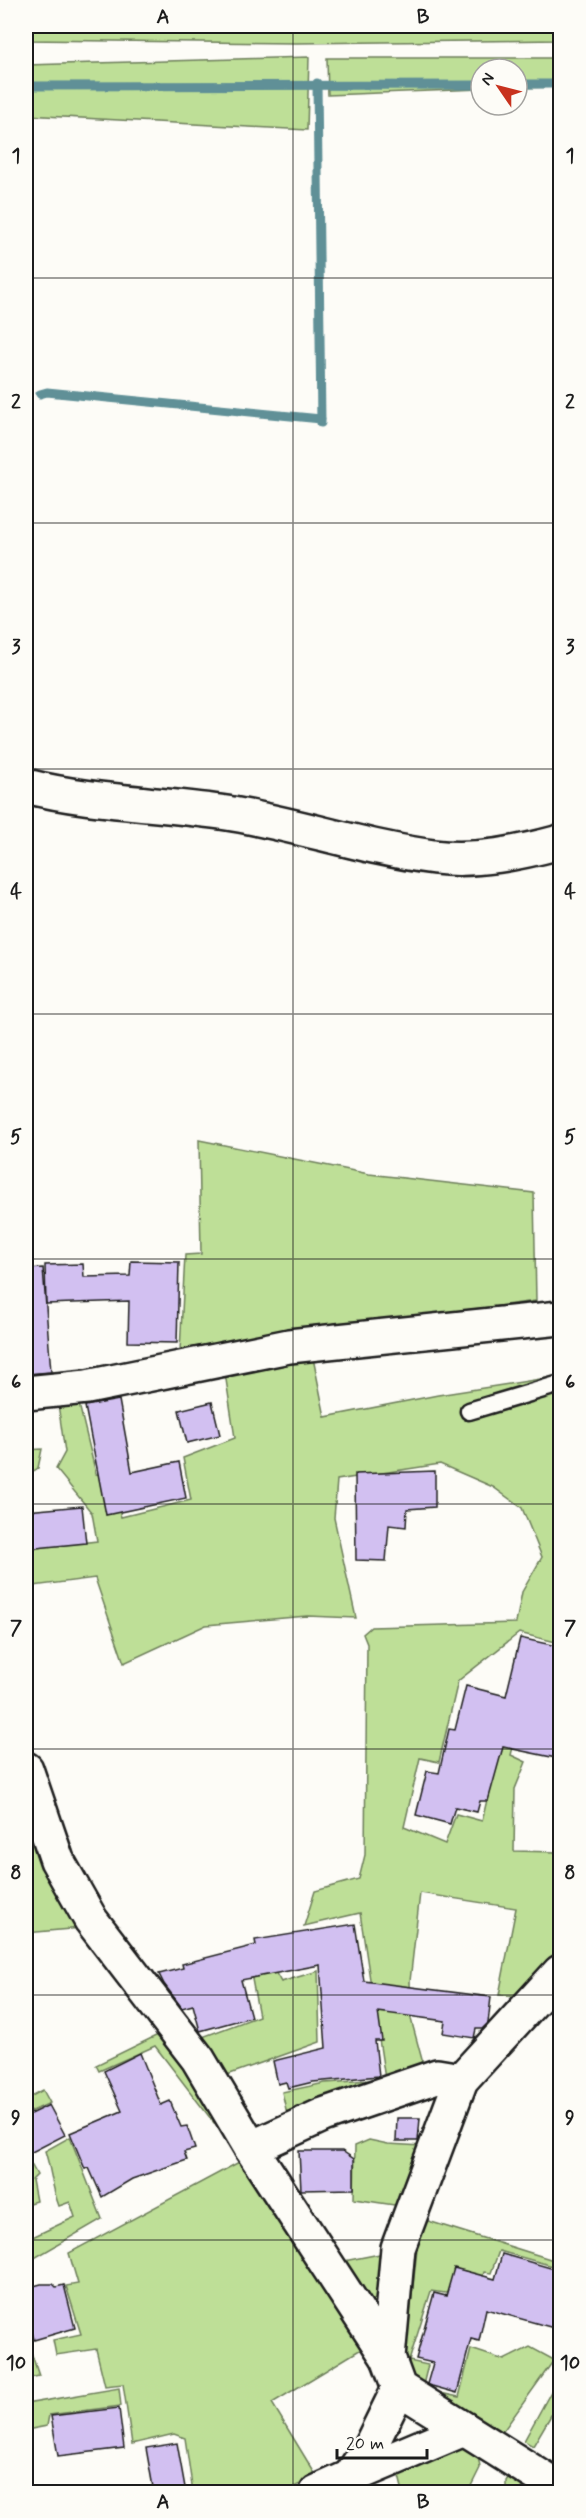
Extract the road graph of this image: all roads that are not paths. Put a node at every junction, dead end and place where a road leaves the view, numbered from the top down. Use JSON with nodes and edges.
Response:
{"nodes":[{"id":1,"x":26,"y":786,"type":"edge"},
{"id":2,"x":561,"y":842,"type":"edge"},
{"id":3,"x":561,"y":1318,"type":"edge"},
{"id":4,"x":561,"y":1384,"type":"edge"},
{"id":5,"x":26,"y":1393,"type":"edge"},
{"id":6,"x":469,"y":1411,"type":"dead end"},
{"id":7,"x":26,"y":1769,"type":"edge"},
{"id":8,"x":561,"y":1972,"type":"edge"},
{"id":9,"x":461,"y":2080,"type":"junction"},
{"id":10,"x":251,"y":2148,"type":"junction"},
{"id":11,"x":388,"y":2358,"type":"junction"},
{"id":12,"x":399,"y":2388,"type":"junction"},
{"id":13,"x":464,"y":2429,"type":"junction"},
{"id":14,"x":350,"y":2477,"type":"junction"},
{"id":15,"x":561,"y":2489,"type":"edge"},
{"id":16,"x":317,"y":2493,"type":"edge"}],
"edges":[{"from":1,"to":2,"type":"street"},
{"from":3,"to":5,"type":"street"},
{"from":4,"to":6,"type":"lane"},
{"from":7,"to":10,"type":"street"},
{"from":8,"to":9,"type":"street"},
{"from":9,"to":10,"type":"street"},
{"from":9,"to":11,"type":"street"},
{"from":10,"to":11,"type":"street"},
{"from":11,"to":12,"type":"street"},
{"from":12,"to":13,"type":"street"},
{"from":12,"to":14,"type":"street"},
{"from":13,"to":14,"type":"street"},
{"from":13,"to":15,"type":"street"},
{"from":14,"to":16,"type":"street"}]}
